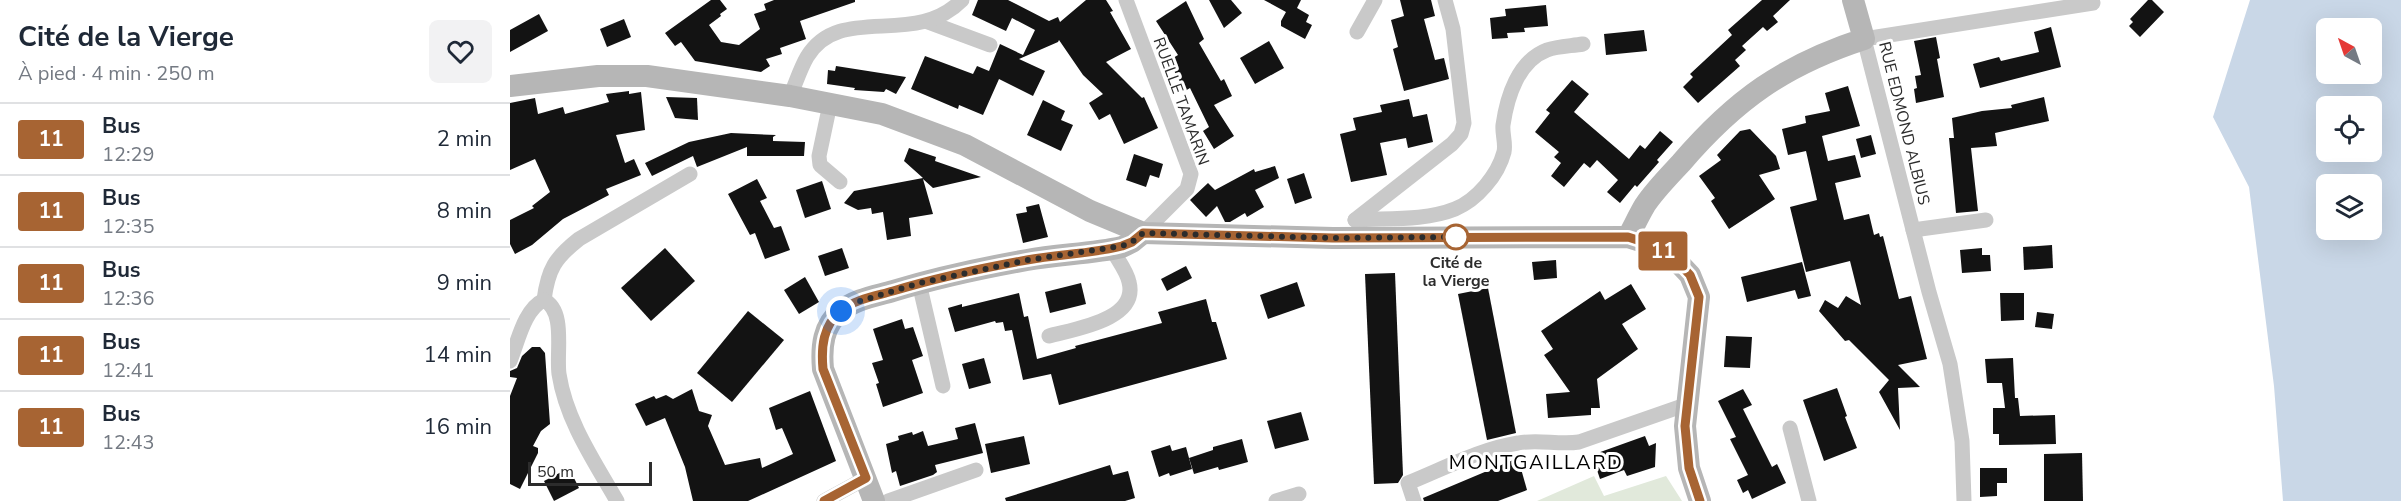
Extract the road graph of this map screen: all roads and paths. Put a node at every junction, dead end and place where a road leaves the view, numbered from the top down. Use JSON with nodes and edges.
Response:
{"nodes":[{"id":1,"x":962,"y":0,"type":"edge"},
{"id":2,"x":1126,"y":0,"type":"edge"},
{"id":3,"x":1375,"y":0,"type":"edge"},
{"id":4,"x":1444,"y":0,"type":"edge"},
{"id":5,"x":1853,"y":0,"type":"edge"},
{"id":6,"x":2093,"y":3,"type":"dead end"},
{"id":7,"x":928,"y":21,"type":"junction"},
{"id":8,"x":1357,"y":32,"type":"dead end"},
{"id":9,"x":1864,"y":39,"type":"junction"},
{"id":10,"x":1584,"y":44,"type":"dead end"},
{"id":11,"x":990,"y":45,"type":"dead end"},
{"id":12,"x":510,"y":86,"type":"edge"},
{"id":13,"x":790,"y":96,"type":"junction"},
{"id":14,"x":830,"y":104,"type":"junction"},
{"id":15,"x":690,"y":174,"type":"dead end"},
{"id":16,"x":840,"y":182,"type":"dead end"},
{"id":17,"x":1355,"y":220,"type":"junction"},
{"id":18,"x":1986,"y":220,"type":"dead end"},
{"id":19,"x":1913,"y":230,"type":"junction"},
{"id":20,"x":1143,"y":233,"type":"junction"},
{"id":21,"x":1628,"y":237,"type":"junction"},
{"id":22,"x":1333,"y":238,"type":"junction"},
{"id":23,"x":1112,"y":249,"type":"junction"},
{"id":24,"x":920,"y":283,"type":"junction"},
{"id":25,"x":544,"y":300,"type":"junction"},
{"id":26,"x":1049,"y":336,"type":"dead end"},
{"id":27,"x":510,"y":361,"type":"edge"},
{"id":28,"x":943,"y":386,"type":"dead end"},
{"id":29,"x":1688,"y":405,"type":"junction"},
{"id":30,"x":1790,"y":428,"type":"dead end"},
{"id":31,"x":976,"y":470,"type":"dead end"},
{"id":32,"x":866,"y":478,"type":"junction"},
{"id":33,"x":1299,"y":494,"type":"dead end"},
{"id":34,"x":617,"y":501,"type":"edge"},
{"id":35,"x":824,"y":501,"type":"edge"},
{"id":36,"x":874,"y":501,"type":"edge"},
{"id":37,"x":888,"y":501,"type":"edge"},
{"id":38,"x":1276,"y":501,"type":"edge"},
{"id":39,"x":1414,"y":501,"type":"edge"},
{"id":40,"x":1700,"y":501,"type":"edge"},
{"id":41,"x":1809,"y":501,"type":"edge"},
{"id":42,"x":1964,"y":501,"type":"edge"}],
"edges":[{"from":1,"to":7,"type":"street"},
{"from":2,"to":20,"type":"street","name":"RUELLE TAMARIN"},
{"from":3,"to":8,"type":"street"},
{"from":4,"to":17,"type":"street"},
{"from":5,"to":9,"type":"street"},
{"from":6,"to":9,"type":"street","name":"RUE EDMOND ALBIUS"},
{"from":7,"to":11,"type":"street"},
{"from":7,"to":13,"type":"street"},
{"from":9,"to":19,"type":"street","name":"RUE EDMOND ALBIUS"},
{"from":9,"to":21,"type":"street"},
{"from":10,"to":17,"type":"street"},
{"from":12,"to":13,"type":"street"},
{"from":13,"to":14,"type":"street"},
{"from":14,"to":16,"type":"street"},
{"from":14,"to":20,"type":"street"},
{"from":15,"to":25,"type":"street"},
{"from":17,"to":22,"type":"street"},
{"from":18,"to":19,"type":"street","name":"RUE EDMOND ALBIUS"},
{"from":19,"to":42,"type":"street","name":"RUE EDMOND ALBIUS"},
{"from":20,"to":22,"type":"street"},
{"from":20,"to":23,"type":"street"},
{"from":21,"to":22,"type":"street"},
{"from":21,"to":29,"type":"street"},
{"from":23,"to":24,"type":"street"},
{"from":23,"to":26,"type":"street"},
{"from":24,"to":28,"type":"street"},
{"from":24,"to":32,"type":"street"},
{"from":25,"to":27,"type":"street"},
{"from":25,"to":34,"type":"street"},
{"from":29,"to":39,"type":"street"},
{"from":29,"to":40,"type":"street"},
{"from":30,"to":41,"type":"street"},
{"from":31,"to":37,"type":"street"},
{"from":32,"to":35,"type":"street"},
{"from":32,"to":36,"type":"street"},
{"from":33,"to":38,"type":"street"}]}
